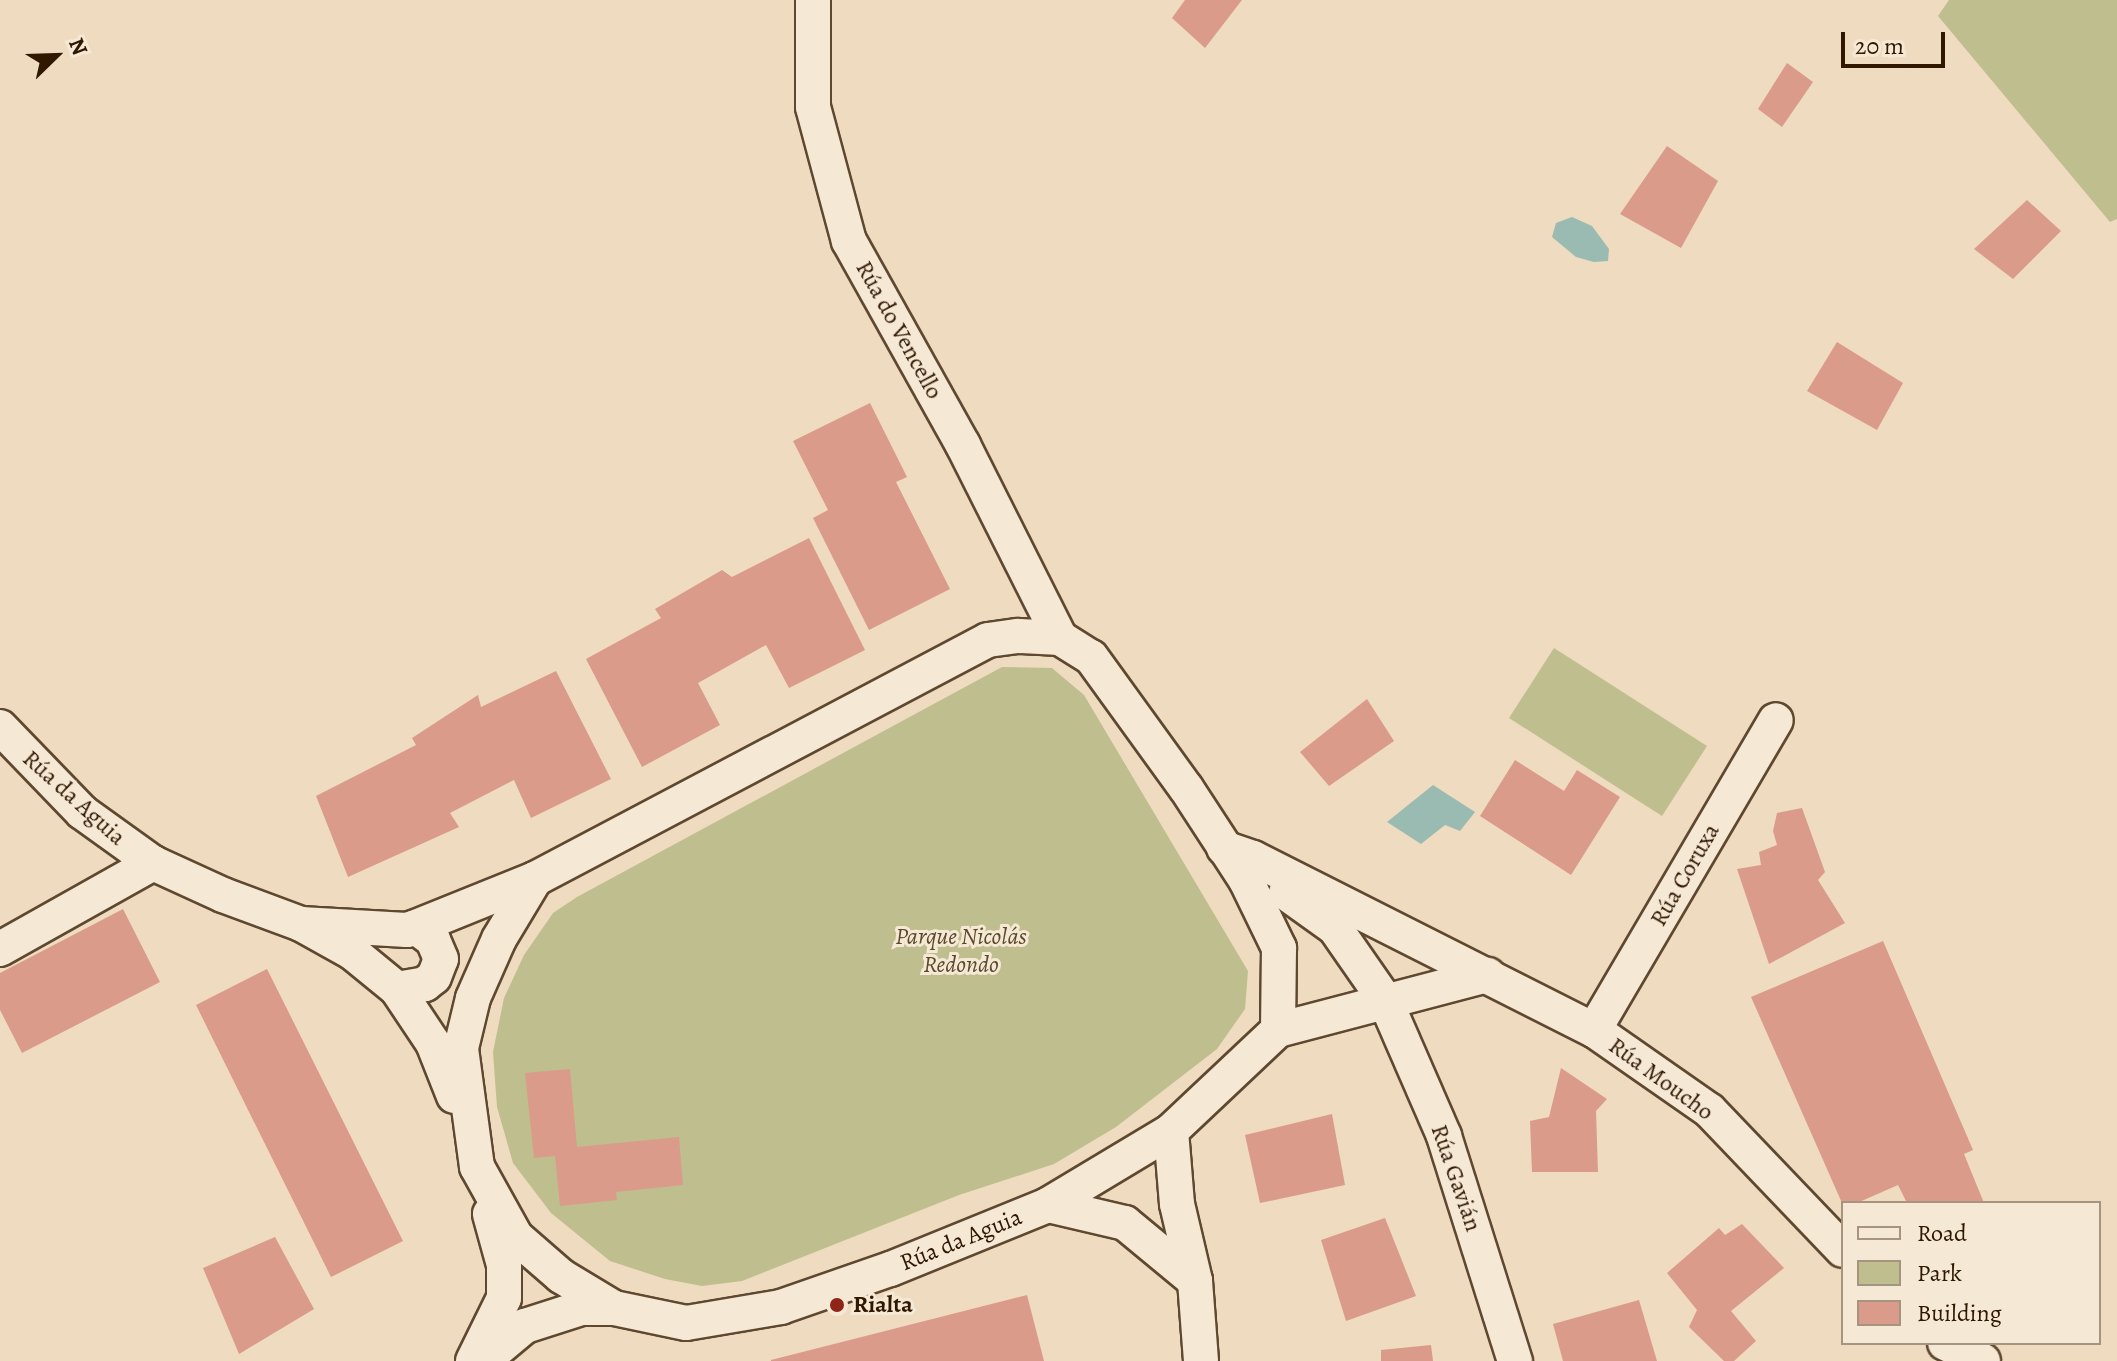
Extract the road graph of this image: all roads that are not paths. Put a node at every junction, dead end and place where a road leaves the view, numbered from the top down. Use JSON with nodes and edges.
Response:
{"nodes":[{"id":1,"x":813,"y":0,"type":"edge"},
{"id":2,"x":1060,"y":638,"type":"junction"},
{"id":3,"x":1776,"y":720,"type":"dead end"},
{"id":4,"x":0,"y":727,"type":"edge"},
{"id":5,"x":1224,"y":848,"type":"junction"},
{"id":6,"x":153,"y":863,"type":"junction"},
{"id":7,"x":535,"y":879,"type":"junction"},
{"id":8,"x":1246,"y":880,"type":"junction"},
{"id":9,"x":301,"y":924,"type":"junction"},
{"id":10,"x":416,"y":927,"type":"junction"},
{"id":11,"x":0,"y":949,"type":"edge"},
{"id":12,"x":1488,"y":975,"type":"junction"},
{"id":13,"x":397,"y":989,"type":"junction"},
{"id":14,"x":1385,"y":1000,"type":"junction"},
{"id":15,"x":1278,"y":1030,"type":"junction"},
{"id":16,"x":1594,"y":1030,"type":"junction"},
{"id":17,"x":1171,"y":1131,"type":"junction"},
{"id":18,"x":474,"y":1154,"type":"junction"},
{"id":19,"x":1048,"y":1205,"type":"junction"},
{"id":20,"x":1841,"y":1248,"type":"edge"},
{"id":21,"x":1195,"y":1281,"type":"junction"},
{"id":22,"x":614,"y":1308,"type":"junction"},
{"id":23,"x":1949,"y":1345,"type":"edge"},
{"id":24,"x":473,"y":1361,"type":"edge"},
{"id":25,"x":483,"y":1361,"type":"edge"},
{"id":26,"x":1201,"y":1361,"type":"edge"},
{"id":27,"x":1515,"y":1361,"type":"edge"},
{"id":28,"x":1983,"y":1361,"type":"edge"}],
"edges":[{"from":1,"to":2,"type":"street","name":"Rúa do Vencello"},
{"from":2,"to":5,"type":"street"},
{"from":2,"to":7,"type":"street","name":"Rúa da Aguia"},
{"from":3,"to":16,"type":"street","name":"Rúa Coruxa"},
{"from":4,"to":6,"type":"street","name":"Rúa da Aguia"},
{"from":5,"to":8,"type":"street"},
{"from":5,"to":12,"type":"street","name":"Rúa Moucho"},
{"from":6,"to":9,"type":"street","name":"Rúa da Aguia"},
{"from":6,"to":11,"type":"street","name":"Rúa da Aguia"},
{"from":7,"to":10,"type":"street","name":"Rúa da Aguia"},
{"from":7,"to":18,"type":"street","name":"Rúa da Aguia"},
{"from":8,"to":14,"type":"street"},
{"from":8,"to":15,"type":"street"},
{"from":9,"to":10,"type":"street","name":"Rúa da Aguia"},
{"from":9,"to":13,"type":"street","name":"Rúa da Aguia"},
{"from":10,"to":13,"type":"street"},
{"from":12,"to":14,"type":"street"},
{"from":12,"to":16,"type":"street","name":"Rúa Moucho"},
{"from":13,"to":18,"type":"street","name":"Rúa da Aguia"},
{"from":14,"to":15,"type":"street"},
{"from":14,"to":27,"type":"street","name":"Rúa Gavián"},
{"from":15,"to":17,"type":"street","name":"Rúa da Aguia"},
{"from":16,"to":20,"type":"street","name":"Rúa Moucho"},
{"from":17,"to":19,"type":"street","name":"Rúa da Aguia"},
{"from":17,"to":21,"type":"street"},
{"from":18,"to":22,"type":"street","name":"Rúa da Aguia"},
{"from":18,"to":24,"type":"street"},
{"from":19,"to":21,"type":"street"},
{"from":19,"to":22,"type":"street","name":"Rúa da Aguia"},
{"from":21,"to":26,"type":"street"},
{"from":22,"to":25,"type":"street"},
{"from":23,"to":28,"type":"street"}]}
